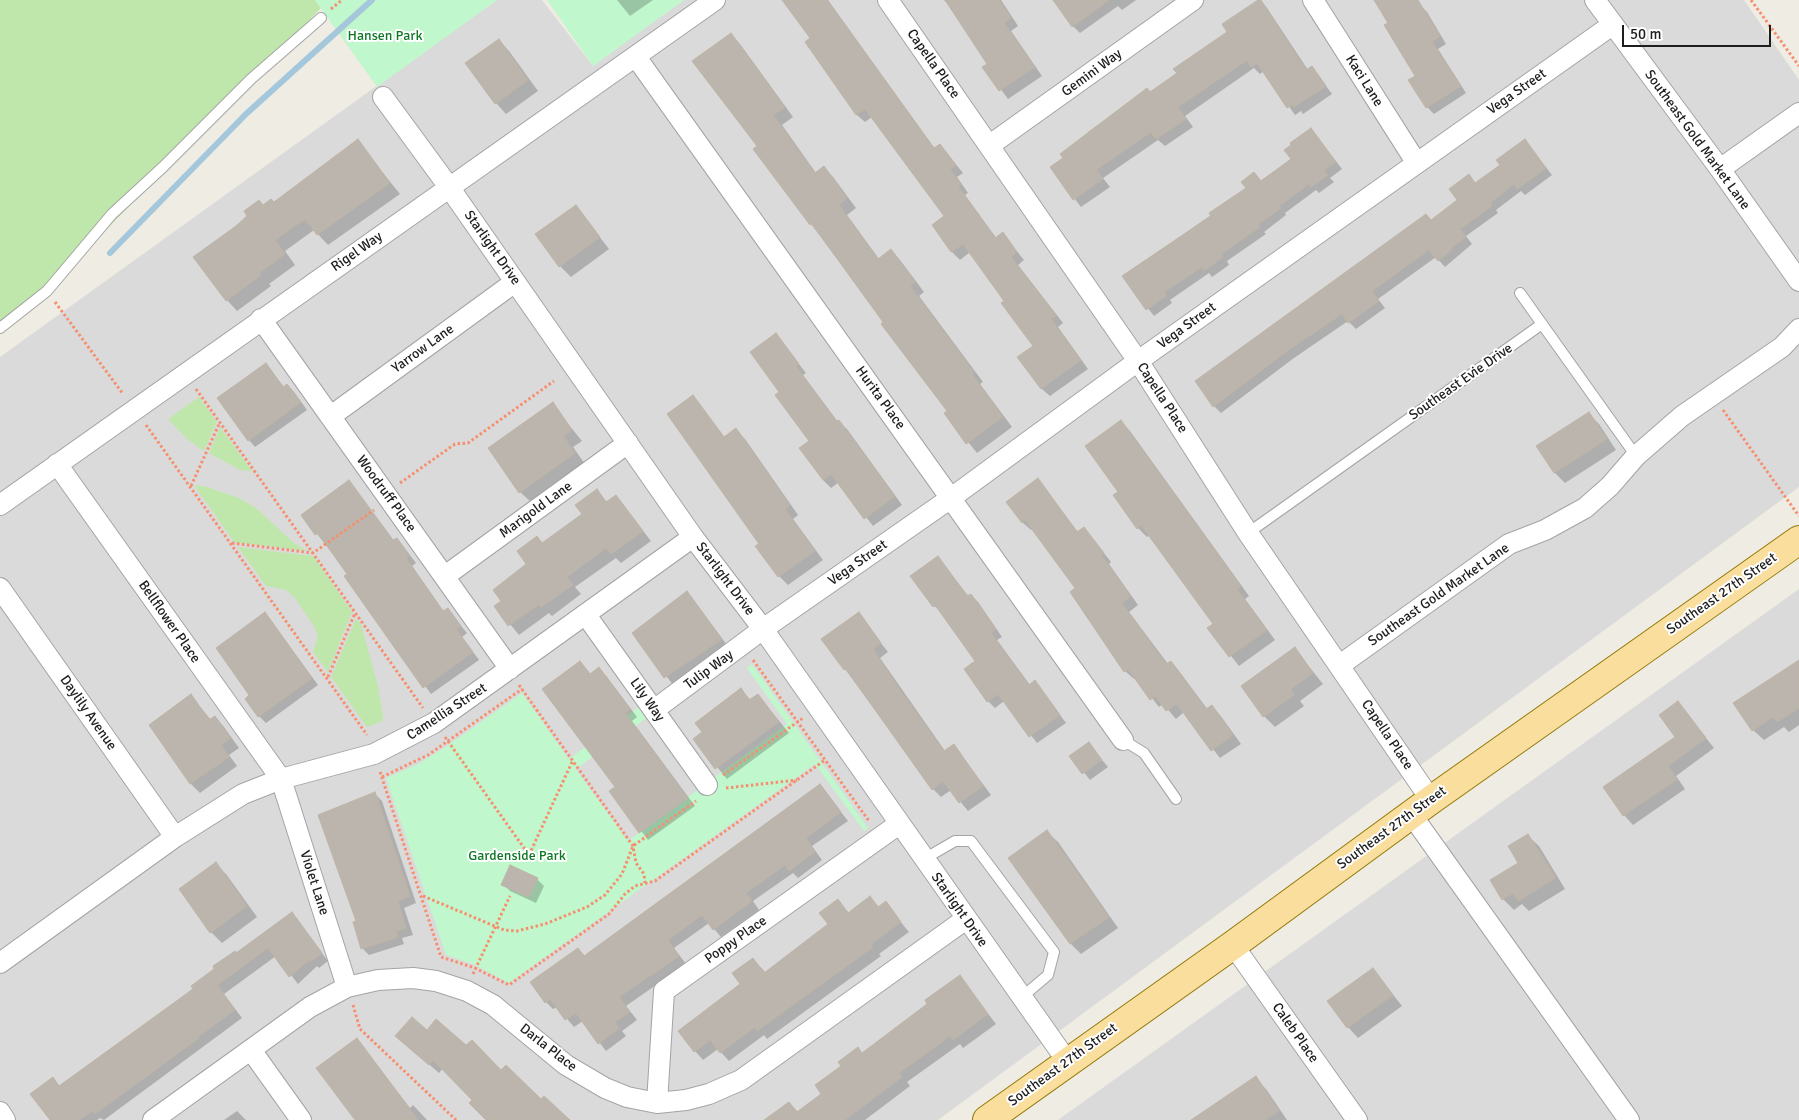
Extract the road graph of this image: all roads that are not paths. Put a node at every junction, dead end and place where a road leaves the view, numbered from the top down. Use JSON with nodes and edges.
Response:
{"nodes":[{"id":1,"x":715,"y":0,"type":"edge"},
{"id":2,"x":888,"y":0,"type":"edge"},
{"id":3,"x":1193,"y":0,"type":"edge"},
{"id":4,"x":1313,"y":0,"type":"edge"},
{"id":5,"x":1595,"y":0,"type":"edge"},
{"id":6,"x":321,"y":18,"type":"dead end"},
{"id":7,"x":1612,"y":25,"type":"junction"},
{"id":8,"x":636,"y":57,"type":"junction"},
{"id":9,"x":383,"y":97,"type":"dead end"},
{"id":10,"x":1799,"y":113,"type":"edge"},
{"id":11,"x":990,"y":145,"type":"junction"},
{"id":12,"x":1416,"y":162,"type":"junction"},
{"id":13,"x":1720,"y":169,"type":"junction"},
{"id":14,"x":448,"y":187,"type":"junction"},
{"id":15,"x":1799,"y":281,"type":"edge"},
{"id":16,"x":515,"y":282,"type":"junction"},
{"id":17,"x":1520,"y":293,"type":"dead end"},
{"id":18,"x":261,"y":319,"type":"junction"},
{"id":19,"x":1542,"y":324,"type":"junction"},
{"id":20,"x":0,"y":328,"type":"edge"},
{"id":21,"x":1799,"y":329,"type":"edge"},
{"id":22,"x":1138,"y":361,"type":"junction"},
{"id":23,"x":331,"y":416,"type":"junction"},
{"id":24,"x":628,"y":443,"type":"junction"},
{"id":25,"x":1636,"y":456,"type":"junction"},
{"id":26,"x":56,"y":464,"type":"junction"},
{"id":27,"x":951,"y":498,"type":"junction"},
{"id":28,"x":0,"y":505,"type":"edge"},
{"id":29,"x":1248,"y":533,"type":"junction"},
{"id":30,"x":693,"y":537,"type":"junction"},
{"id":31,"x":1799,"y":540,"type":"edge"},
{"id":32,"x":445,"y":576,"type":"junction"},
{"id":33,"x":0,"y":588,"type":"edge"},
{"id":34,"x":586,"y":615,"type":"junction"},
{"id":35,"x":763,"y":629,"type":"junction"},
{"id":36,"x":1340,"y":665,"type":"junction"},
{"id":37,"x":510,"y":669,"type":"junction"},
{"id":38,"x":654,"y":710,"type":"junction"},
{"id":39,"x":1124,"y":740,"type":"joint"},
{"id":40,"x":281,"y":779,"type":"junction"},
{"id":41,"x":712,"y":787,"type":"road end"},
{"id":42,"x":1176,"y":799,"type":"dead end"},
{"id":43,"x":1421,"y":807,"type":"junction"},
{"id":44,"x":899,"y":824,"type":"junction"},
{"id":45,"x":175,"y":838,"type":"junction"},
{"id":46,"x":924,"y":859,"type":"junction"},
{"id":47,"x":966,"y":919,"type":"junction"},
{"id":48,"x":1233,"y":945,"type":"junction"},
{"id":49,"x":0,"y":964,"type":"edge"},
{"id":50,"x":347,"y":988,"type":"junction"},
{"id":51,"x":1022,"y":997,"type":"junction"},
{"id":52,"x":251,"y":1050,"type":"junction"},
{"id":53,"x":1068,"y":1061,"type":"junction"},
{"id":54,"x":656,"y":1103,"type":"junction"},
{"id":55,"x":0,"y":1112,"type":"edge"},
{"id":56,"x":5,"y":1120,"type":"edge"},
{"id":57,"x":153,"y":1120,"type":"edge"},
{"id":58,"x":301,"y":1120,"type":"edge"},
{"id":59,"x":987,"y":1120,"type":"edge"},
{"id":60,"x":1357,"y":1120,"type":"edge"},
{"id":61,"x":1630,"y":1120,"type":"edge"}],
"edges":[{"from":1,"to":8,"type":"street","name":"Rigel Way"},
{"from":2,"to":11,"type":"street","name":"Capella Place"},
{"from":3,"to":11,"type":"street","name":"Gemini Way"},
{"from":4,"to":12,"type":"street","name":"Kaci Lane"},
{"from":5,"to":7,"type":"street","name":"Southeast Gold Market Lane"},
{"from":6,"to":20,"type":"lane"},
{"from":7,"to":12,"type":"street","name":"Vega Street"},
{"from":7,"to":13,"type":"street","name":"Southeast Gold Market Lane"},
{"from":8,"to":14,"type":"street","name":"Rigel Way"},
{"from":8,"to":27,"type":"street","name":"Hurita Place"},
{"from":9,"to":14,"type":"street","name":"Starlight Drive"},
{"from":10,"to":13,"type":"street"},
{"from":11,"to":22,"type":"street","name":"Capella Place"},
{"from":12,"to":22,"type":"street","name":"Vega Street"},
{"from":13,"to":15,"type":"street","name":"Southeast Gold Market Lane"},
{"from":14,"to":16,"type":"street","name":"Starlight Drive"},
{"from":14,"to":18,"type":"street","name":"Rigel Way"},
{"from":16,"to":23,"type":"street","name":"Yarrow Lane"},
{"from":16,"to":24,"type":"street","name":"Starlight Drive"},
{"from":17,"to":19,"type":"lane"},
{"from":18,"to":23,"type":"street","name":"Woodruff Place"},
{"from":18,"to":26,"type":"street","name":"Rigel Way"},
{"from":19,"to":25,"type":"lane"},
{"from":19,"to":29,"type":"lane","name":"Southeast Evie Drive"},
{"from":21,"to":25,"type":"street","name":"Southeast Gold Market Lane"},
{"from":22,"to":27,"type":"street","name":"Vega Street"},
{"from":22,"to":29,"type":"street","name":"Capella Place"},
{"from":23,"to":32,"type":"street","name":"Woodruff Place"},
{"from":24,"to":30,"type":"street","name":"Starlight Drive"},
{"from":24,"to":32,"type":"street","name":"Marigold Lane"},
{"from":25,"to":36,"type":"street","name":"Southeast Gold Market Lane"},
{"from":26,"to":28,"type":"street","name":"Rigel Way"},
{"from":26,"to":40,"type":"street","name":"Bellflower Place"},
{"from":27,"to":35,"type":"street","name":"Vega Street"},
{"from":27,"to":39,"type":"street","name":"Hurita Place"},
{"from":29,"to":36,"type":"street","name":"Capella Place"},
{"from":30,"to":34,"type":"street","name":"Camellia Street"},
{"from":30,"to":35,"type":"street","name":"Starlight Drive"},
{"from":31,"to":43,"type":"main road","name":"Southeast 27th Street"},
{"from":32,"to":37,"type":"street","name":"Woodruff Place"},
{"from":33,"to":45,"type":"street","name":"Daylily Avenue"},
{"from":34,"to":37,"type":"street","name":"Camellia Street"},
{"from":34,"to":38,"type":"street","name":"Lily Way"},
{"from":35,"to":38,"type":"street","name":"Tulip Way"},
{"from":35,"to":44,"type":"street","name":"Starlight Drive"},
{"from":36,"to":43,"type":"street","name":"Capella Place"},
{"from":37,"to":40,"type":"street","name":"Camellia Street"},
{"from":38,"to":41,"type":"street","name":"Lily Way"},
{"from":39,"to":42,"type":"lane"},
{"from":40,"to":45,"type":"street","name":"Camellia Street"},
{"from":40,"to":50,"type":"street","name":"Violet Lane"},
{"from":43,"to":48,"type":"main road","name":"Southeast 27th Street"},
{"from":43,"to":61,"type":"street","name":"Capella Place"},
{"from":44,"to":46,"type":"street","name":"Starlight Drive"},
{"from":44,"to":54,"type":"street","name":"Poppy Place"},
{"from":45,"to":49,"type":"street","name":"Camellia Street"},
{"from":46,"to":47,"type":"street","name":"Starlight Drive"},
{"from":46,"to":51,"type":"lane"},
{"from":47,"to":51,"type":"street","name":"Starlight Drive"},
{"from":47,"to":54,"type":"street","name":"Darla Place"},
{"from":48,"to":53,"type":"main road","name":"Southeast 27th Street"},
{"from":48,"to":60,"type":"street","name":"Caleb Place"},
{"from":50,"to":52,"type":"street","name":"Darla Place"},
{"from":50,"to":54,"type":"street","name":"Darla Place"},
{"from":51,"to":53,"type":"street","name":"Starlight Drive"},
{"from":52,"to":57,"type":"street","name":"Darla Place"},
{"from":52,"to":58,"type":"street"},
{"from":53,"to":59,"type":"main road","name":"Southeast 27th Street"},
{"from":55,"to":56,"type":"street"}]}
